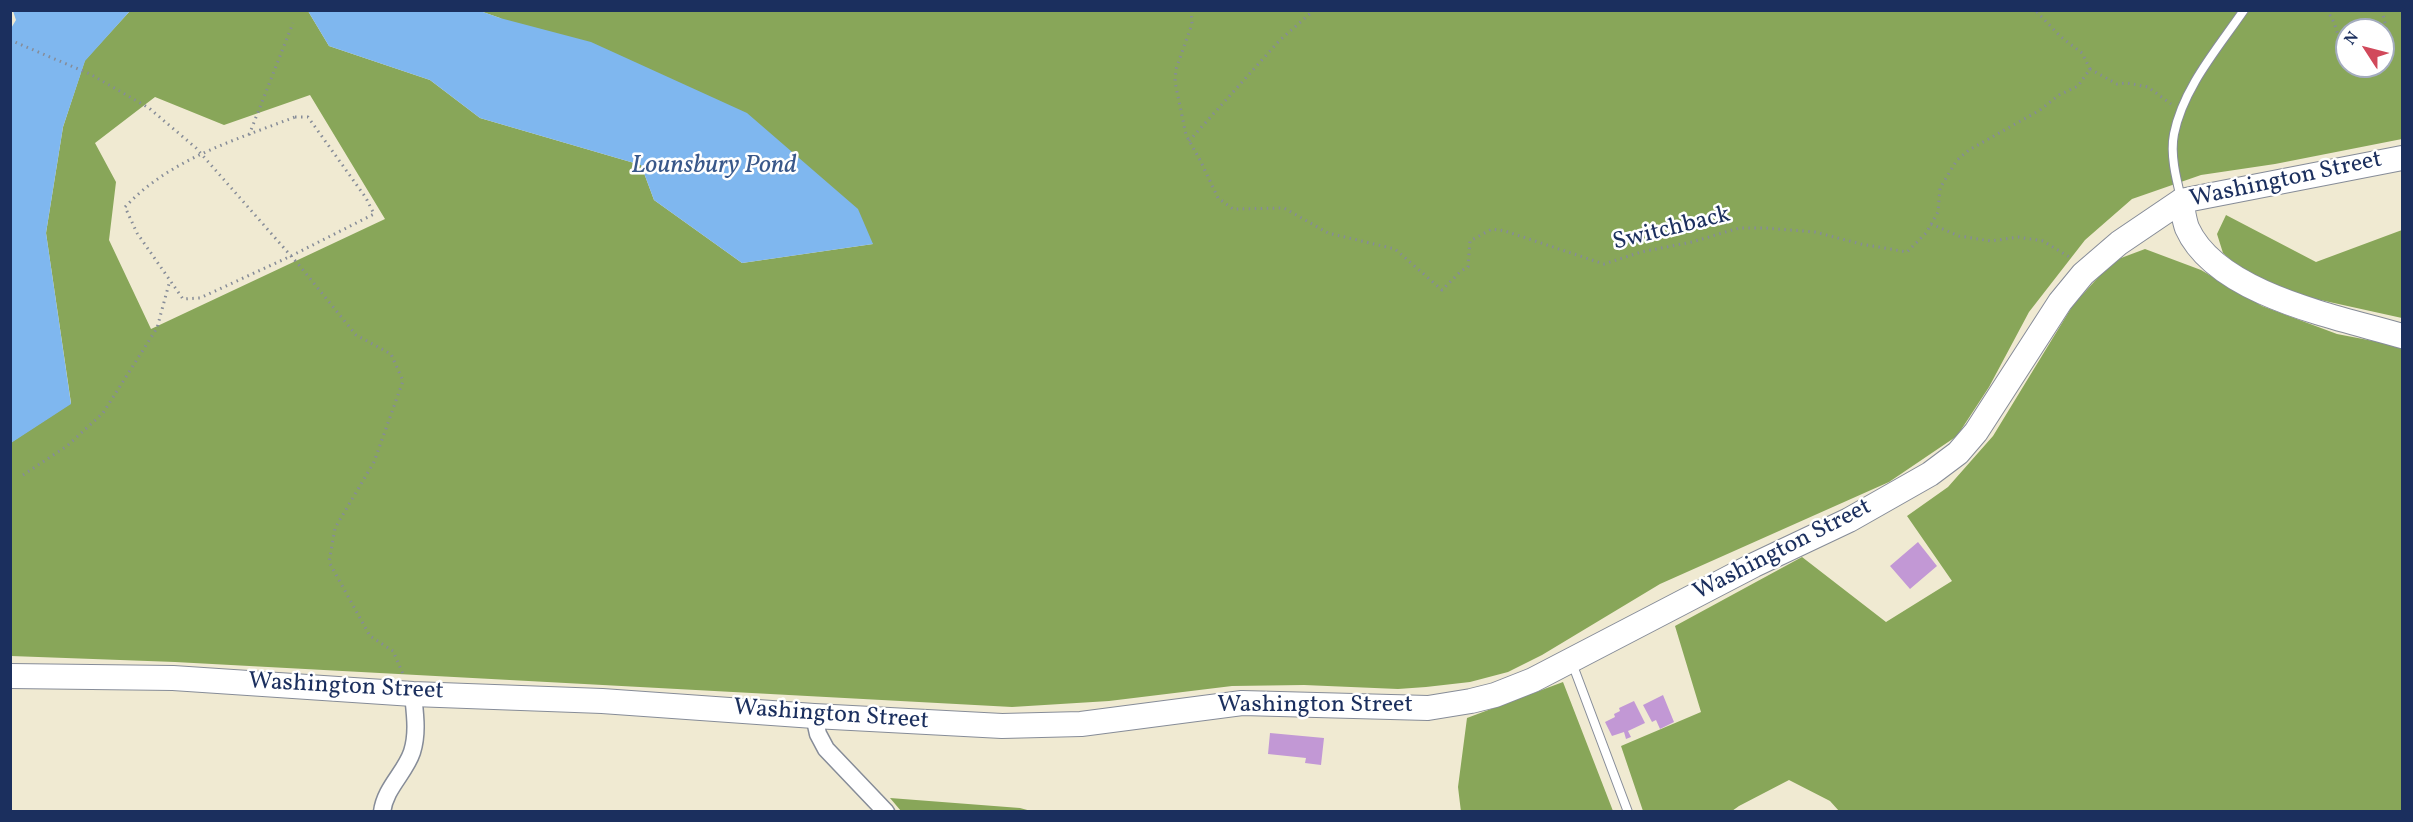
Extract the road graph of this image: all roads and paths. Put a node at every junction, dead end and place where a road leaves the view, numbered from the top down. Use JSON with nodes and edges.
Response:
{"nodes":[{"id":1,"x":1191,"y":10,"type":"edge"},
{"id":2,"x":1314,"y":10,"type":"edge"},
{"id":3,"x":2035,"y":10,"type":"edge"},
{"id":4,"x":2244,"y":10,"type":"edge"},
{"id":5,"x":2326,"y":10,"type":"edge"},
{"id":6,"x":293,"y":23,"type":"dead end"},
{"id":7,"x":2335,"y":25,"type":"edge"},
{"id":8,"x":10,"y":40,"type":"edge"},
{"id":9,"x":2090,"y":69,"type":"junction"},
{"id":10,"x":2180,"y":111,"type":"junction"},
{"id":11,"x":249,"y":135,"type":"junction"},
{"id":12,"x":1189,"y":141,"type":"junction"},
{"id":13,"x":201,"y":153,"type":"junction"},
{"id":14,"x":2403,"y":158,"type":"edge"},
{"id":15,"x":2181,"y":201,"type":"junction"},
{"id":16,"x":1931,"y":224,"type":"junction"},
{"id":17,"x":291,"y":256,"type":"junction"},
{"id":18,"x":2089,"y":269,"type":"junction"},
{"id":19,"x":170,"y":280,"type":"junction"},
{"id":20,"x":2403,"y":336,"type":"edge"},
{"id":21,"x":22,"y":475,"type":"dead end"},
{"id":22,"x":1571,"y":660,"type":"junction"},
{"id":23,"x":10,"y":676,"type":"edge"},
{"id":24,"x":413,"y":694,"type":"junction"},
{"id":25,"x":814,"y":716,"type":"junction"},
{"id":26,"x":382,"y":812,"type":"edge"},
{"id":27,"x":886,"y":812,"type":"edge"},
{"id":28,"x":1628,"y":812,"type":"edge"}],
"edges":[{"from":1,"to":12,"type":"path","name":"Switchback"},
{"from":2,"to":12,"type":"path"},
{"from":3,"to":9,"type":"path"},
{"from":4,"to":10,"type":"lane"},
{"from":5,"to":7,"type":"path"},
{"from":6,"to":11,"type":"path"},
{"from":8,"to":13,"type":"path"},
{"from":9,"to":10,"type":"path"},
{"from":9,"to":16,"type":"path","name":"Switchback"},
{"from":10,"to":15,"type":"lane"},
{"from":11,"to":13,"type":"path"},
{"from":11,"to":17,"type":"path"},
{"from":12,"to":16,"type":"path","name":"Switchback"},
{"from":13,"to":17,"type":"path"},
{"from":13,"to":19,"type":"path"},
{"from":14,"to":15,"type":"street","name":"Washington Street"},
{"from":15,"to":18,"type":"street","name":"Washington Street"},
{"from":15,"to":20,"type":"street"},
{"from":16,"to":18,"type":"path"},
{"from":17,"to":19,"type":"path"},
{"from":17,"to":24,"type":"path"},
{"from":18,"to":22,"type":"street","name":"Washington Street"},
{"from":19,"to":21,"type":"path"},
{"from":22,"to":25,"type":"street","name":"Washington Street"},
{"from":22,"to":28,"type":"lane"},
{"from":23,"to":24,"type":"street","name":"Washington Street"},
{"from":24,"to":25,"type":"street","name":"Washington Street"},
{"from":24,"to":26,"type":"street"},
{"from":25,"to":27,"type":"street"}]}
